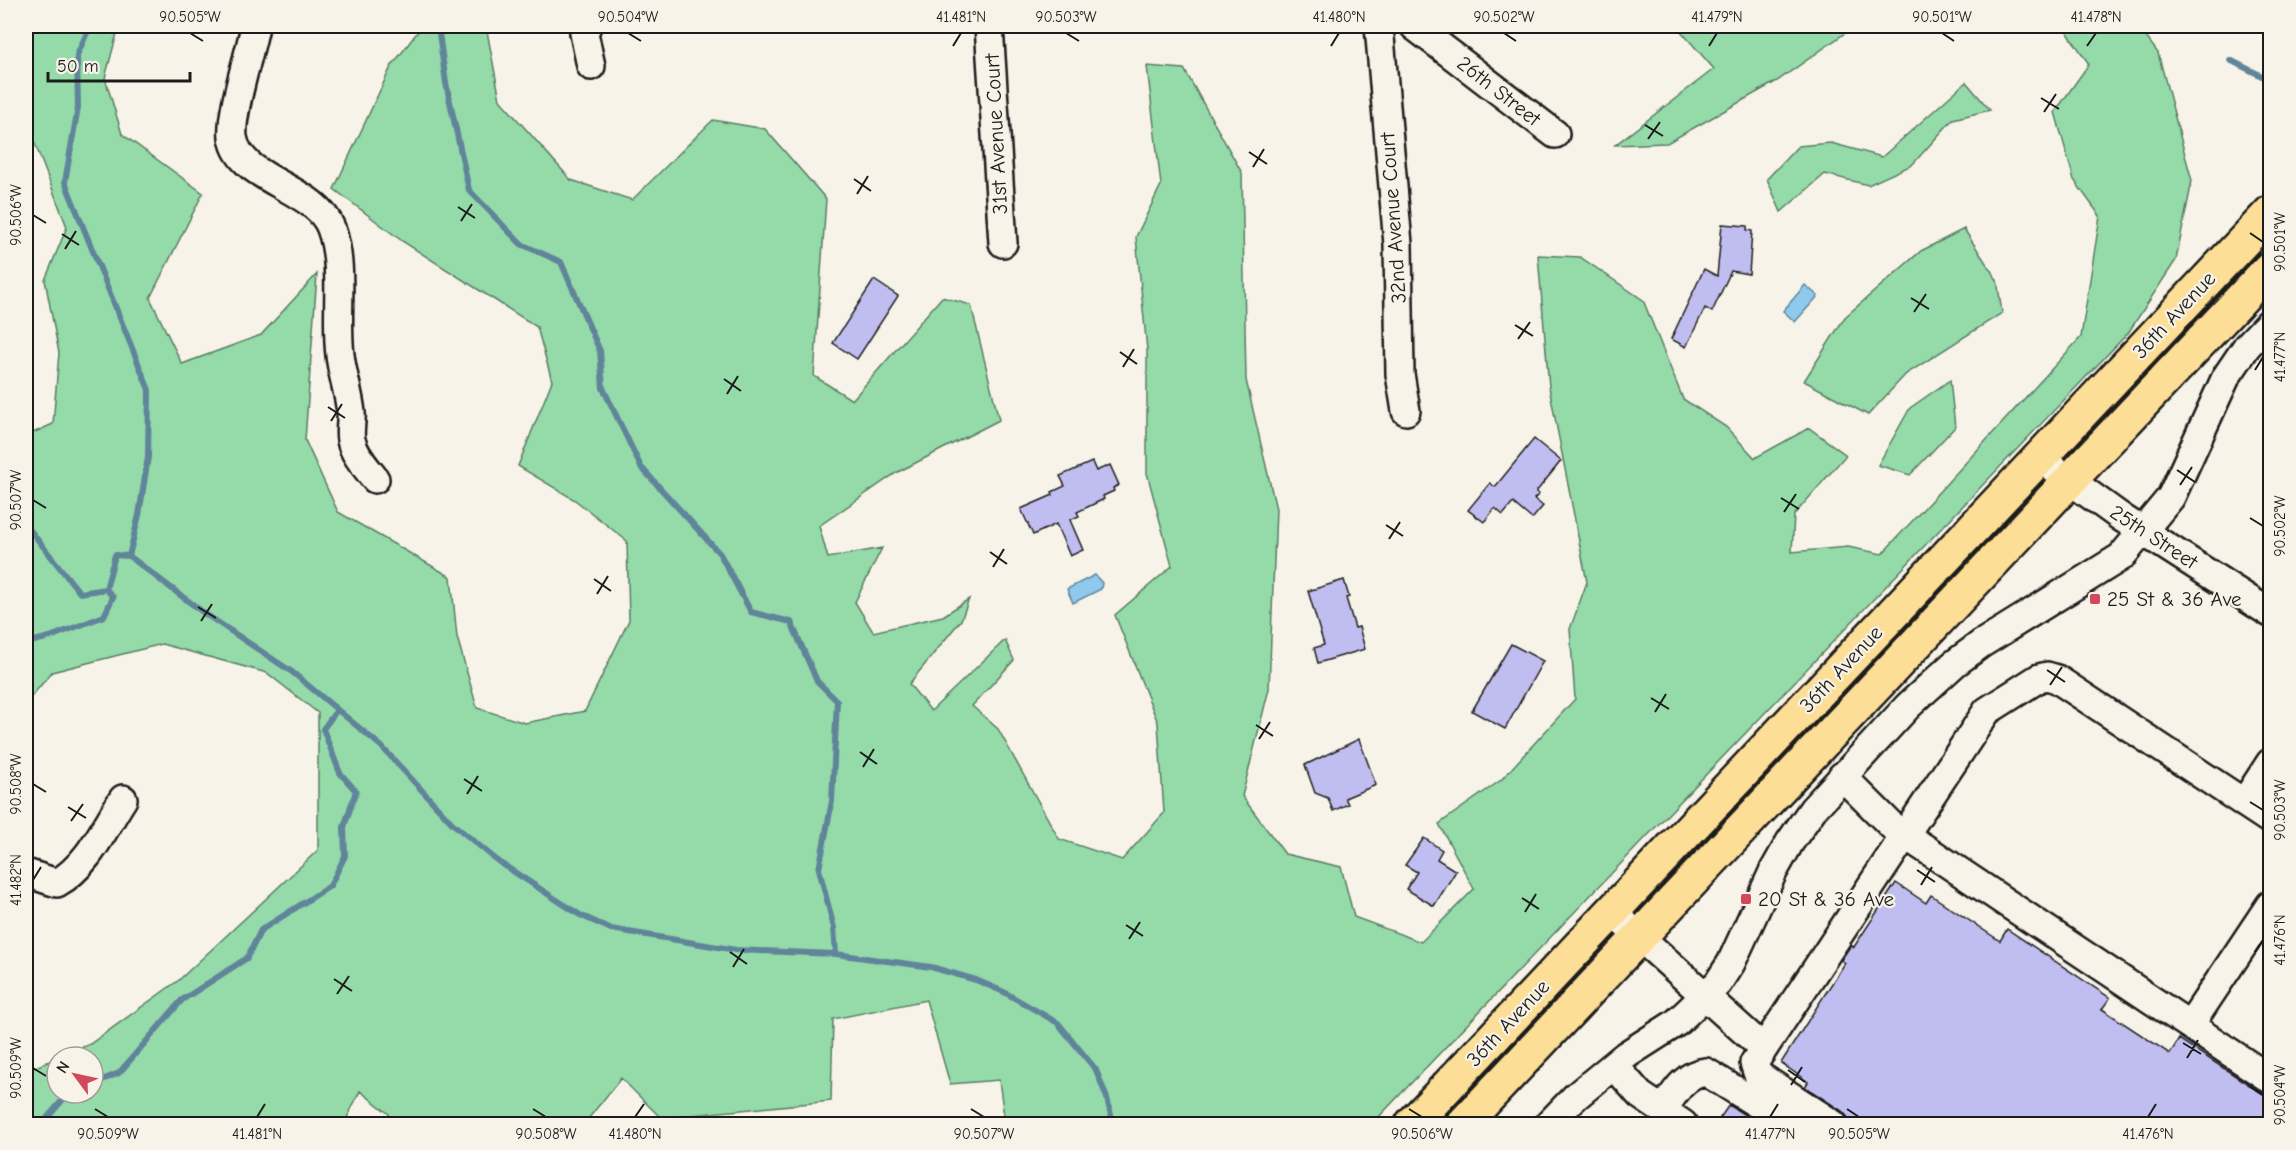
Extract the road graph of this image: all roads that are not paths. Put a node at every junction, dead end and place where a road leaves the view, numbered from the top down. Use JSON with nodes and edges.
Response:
{"nodes":[{"id":1,"x":587,"y":26,"type":"edge"},
{"id":2,"x":989,"y":26,"type":"edge"},
{"id":3,"x":1379,"y":26,"type":"edge"},
{"id":4,"x":1414,"y":26,"type":"edge"},
{"id":5,"x":254,"y":34,"type":"edge"},
{"id":6,"x":591,"y":66,"type":"dead end"},
{"id":7,"x":1555,"y":134,"type":"dead end"},
{"id":8,"x":2271,"y":213,"type":"edge"},
{"id":9,"x":1003,"y":243,"type":"dead end"},
{"id":10,"x":2271,"y":268,"type":"edge"},
{"id":11,"x":2271,"y":322,"type":"edge"},
{"id":12,"x":1406,"y":411,"type":"dead end"},
{"id":13,"x":2039,"y":458,"type":"junction"},
{"id":14,"x":375,"y":478,"type":"dead end"},
{"id":15,"x":2070,"y":481,"type":"junction"},
{"id":16,"x":2144,"y":531,"type":"junction"},
{"id":17,"x":2271,"y":613,"type":"edge"},
{"id":18,"x":2271,"y":763,"type":"edge"},
{"id":19,"x":1842,"y":776,"type":"junction"},
{"id":20,"x":123,"y":799,"type":"dead end"},
{"id":21,"x":2244,"y":803,"type":"junction"},
{"id":22,"x":2271,"y":820,"type":"edge"},
{"id":23,"x":1906,"y":835,"type":"junction"},
{"id":24,"x":26,"y":873,"type":"edge"},
{"id":25,"x":2271,"y":905,"type":"edge"},
{"id":26,"x":1613,"y":913,"type":"junction"},
{"id":27,"x":1641,"y":939,"type":"junction"},
{"id":28,"x":1705,"y":998,"type":"junction"},
{"id":29,"x":2190,"y":1025,"type":"junction"},
{"id":30,"x":1763,"y":1048,"type":"junction"},
{"id":31,"x":1614,"y":1065,"type":"junction"},
{"id":32,"x":2271,"y":1079,"type":"edge"},
{"id":33,"x":1565,"y":1118,"type":"edge"},
{"id":34,"x":1673,"y":1118,"type":"edge"},
{"id":35,"x":1412,"y":1125,"type":"edge"},
{"id":36,"x":1463,"y":1125,"type":"edge"},
{"id":37,"x":1790,"y":1125,"type":"edge"},
{"id":38,"x":1833,"y":1125,"type":"edge"}],
"edges":[{"from":1,"to":6,"type":"street"},
{"from":2,"to":9,"type":"street","name":"31st Avenue Court"},
{"from":3,"to":12,"type":"street","name":"32nd Avenue Court"},
{"from":4,"to":7,"type":"street","name":"26th Street"},
{"from":5,"to":14,"type":"street"},
{"from":8,"to":13,"type":"main road","name":"36th Avenue"},
{"from":10,"to":15,"type":"main road","name":"36th Avenue"},
{"from":11,"to":16,"type":"street"},
{"from":13,"to":15,"type":"street","name":"25th Street"},
{"from":13,"to":26,"type":"main road","name":"36th Avenue"},
{"from":15,"to":16,"type":"street","name":"25th Street"},
{"from":15,"to":27,"type":"main road","name":"36th Avenue"},
{"from":16,"to":17,"type":"street","name":"25th Street"},
{"from":16,"to":19,"type":"street"},
{"from":18,"to":21,"type":"street"},
{"from":19,"to":23,"type":"street"},
{"from":19,"to":28,"type":"street"},
{"from":20,"to":24,"type":"street"},
{"from":21,"to":22,"type":"street"},
{"from":21,"to":23,"type":"street"},
{"from":23,"to":29,"type":"street"},
{"from":23,"to":30,"type":"street"},
{"from":25,"to":29,"type":"street"},
{"from":26,"to":27,"type":"street"},
{"from":26,"to":35,"type":"main road","name":"36th Avenue"},
{"from":27,"to":28,"type":"street"},
{"from":27,"to":36,"type":"main road","name":"36th Avenue"},
{"from":28,"to":30,"type":"street"},
{"from":28,"to":31,"type":"street"},
{"from":29,"to":32,"type":"street"},
{"from":30,"to":38,"type":"street"},
{"from":31,"to":33,"type":"street"},
{"from":31,"to":34,"type":"street"},
{"from":34,"to":37,"type":"street"}]}
